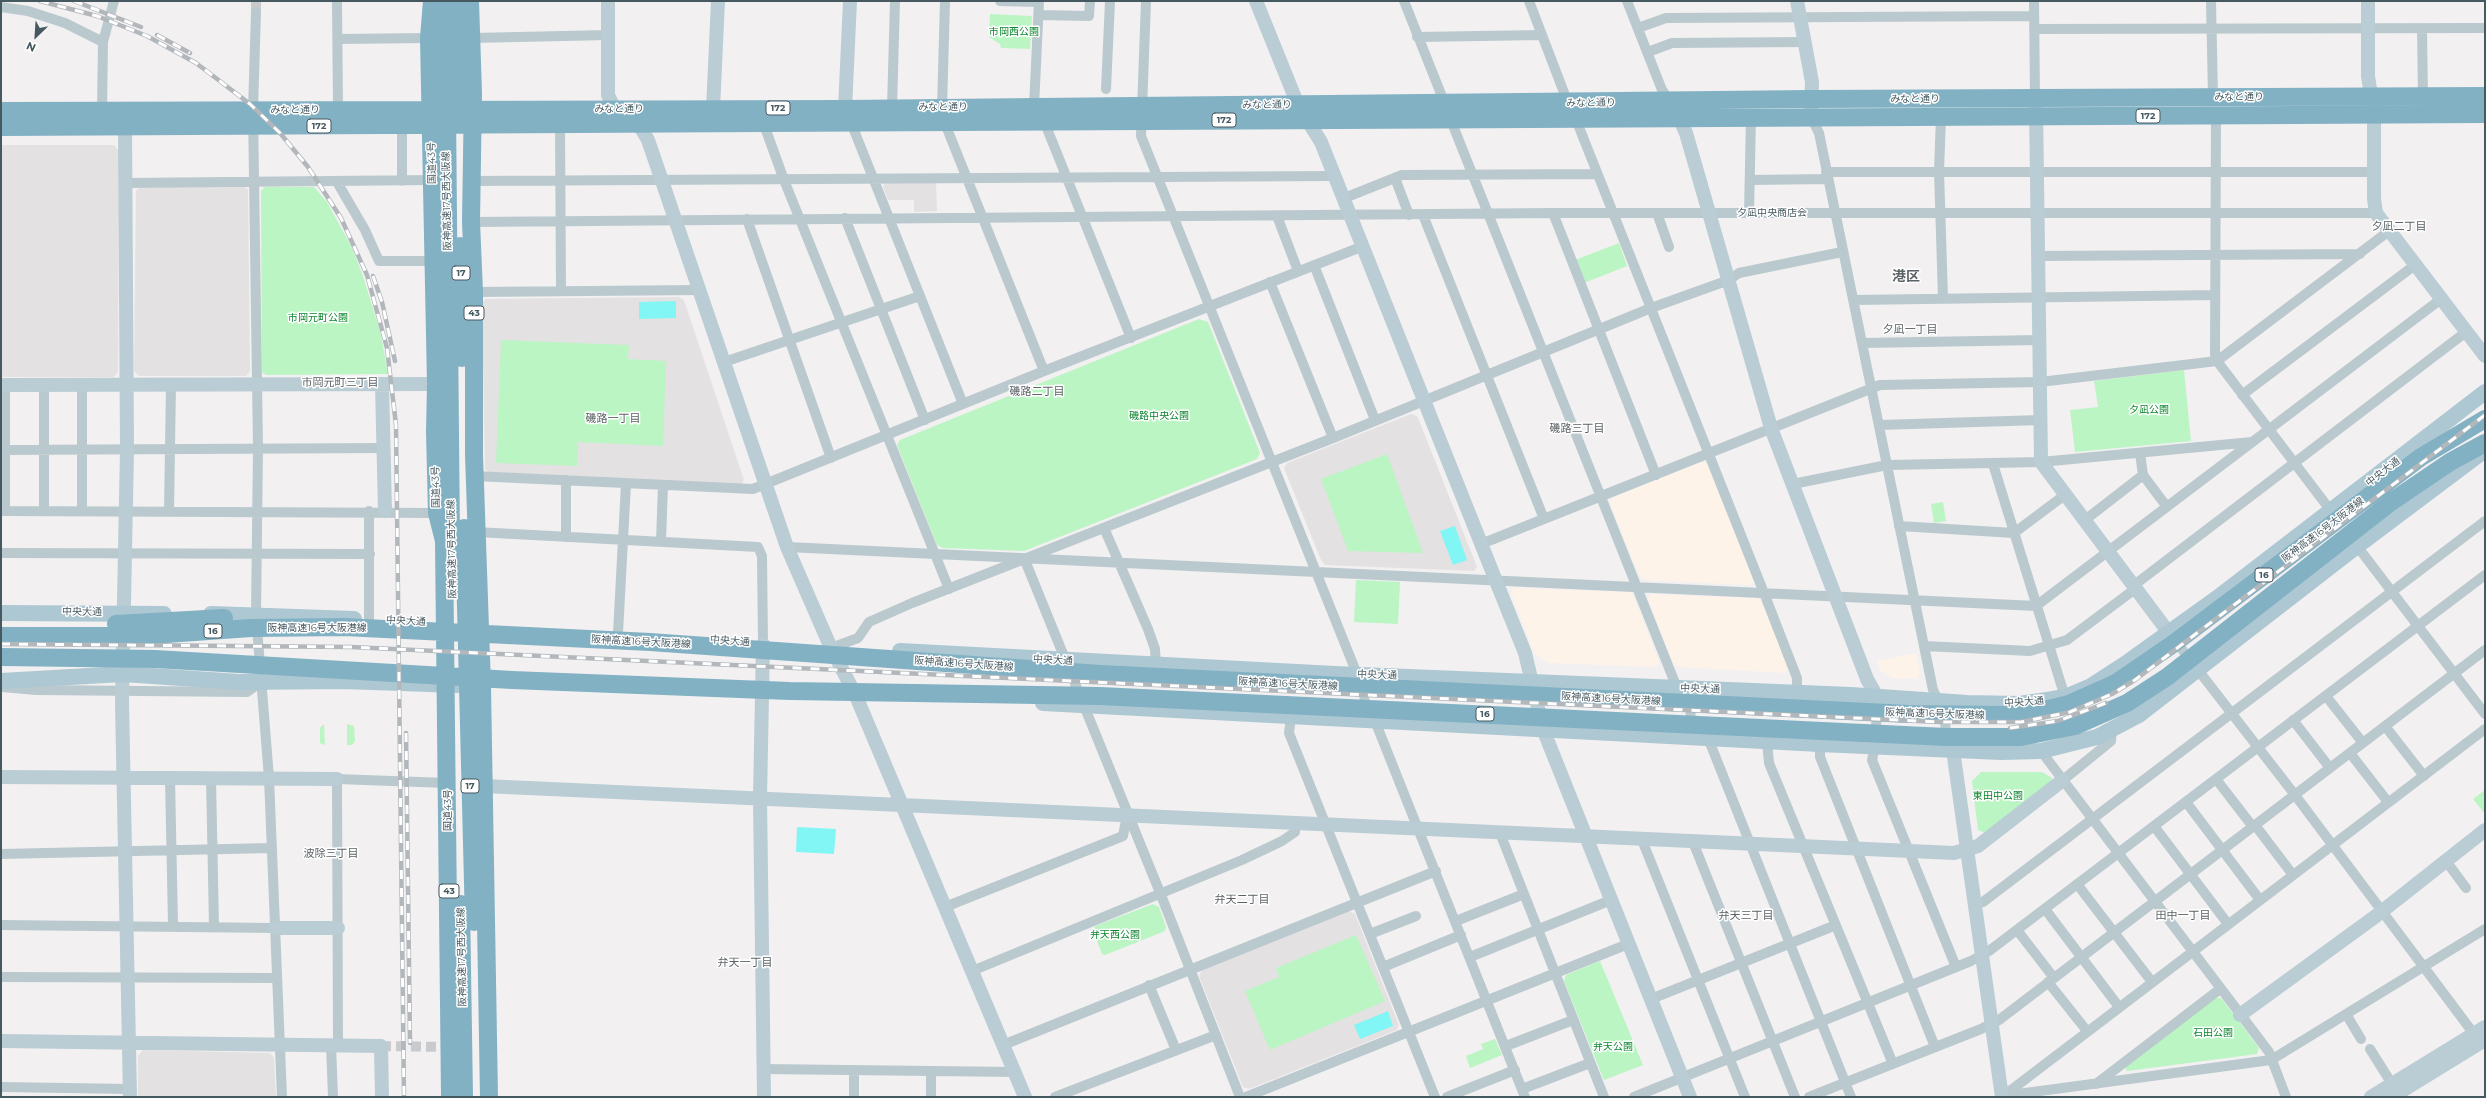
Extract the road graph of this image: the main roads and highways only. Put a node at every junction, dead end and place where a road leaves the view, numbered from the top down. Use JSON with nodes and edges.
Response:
{"nodes":[{"id":1,"x":432,"y":1,"type":"edge"},
{"id":2,"x":441,"y":1,"type":"edge"},
{"id":3,"x":446,"y":1,"type":"edge"},
{"id":4,"x":458,"y":1,"type":"edge"},
{"id":5,"x":462,"y":1,"type":"edge"},
{"id":6,"x":470,"y":1,"type":"edge"},
{"id":7,"x":2485,"y":96,"type":"edge"},
{"id":8,"x":2372,"y":106,"type":"junction"},
{"id":9,"x":1572,"y":110,"type":"junction"},
{"id":10,"x":1,"y":111,"type":"edge"},
{"id":11,"x":943,"y":114,"type":"junction"},
{"id":12,"x":2485,"y":114,"type":"edge"},
{"id":13,"x":848,"y":115,"type":"junction"},
{"id":14,"x":472,"y":117,"type":"junction"},
{"id":15,"x":254,"y":118,"type":"junction"},
{"id":16,"x":431,"y":118,"type":"junction"},
{"id":17,"x":1,"y":127,"type":"edge"},
{"id":18,"x":2485,"y":392,"type":"edge"},
{"id":19,"x":2485,"y":419,"type":"edge"},
{"id":20,"x":2485,"y":443,"type":"edge"},
{"id":21,"x":2485,"y":450,"type":"edge"},
{"id":22,"x":474,"y":455,"type":"junction"},
{"id":23,"x":442,"y":512,"type":"junction"},
{"id":24,"x":444,"y":578,"type":"junction"},
{"id":25,"x":478,"y":579,"type":"junction"},
{"id":26,"x":1,"y":613,"type":"edge"},
{"id":27,"x":443,"y":623,"type":"junction"},
{"id":28,"x":480,"y":625,"type":"junction"},
{"id":29,"x":1,"y":627,"type":"edge"},
{"id":30,"x":424,"y":631,"type":"junction"},
{"id":31,"x":1,"y":636,"type":"edge"},
{"id":32,"x":1,"y":657,"type":"edge"},
{"id":33,"x":1,"y":667,"type":"edge"},
{"id":34,"x":394,"y":674,"type":"junction"},
{"id":35,"x":1,"y":681,"type":"edge"},
{"id":36,"x":444,"y":685,"type":"junction"},
{"id":37,"x":482,"y":686,"type":"junction"},
{"id":38,"x":484,"y":741,"type":"junction"},
{"id":39,"x":449,"y":996,"type":"junction"},
{"id":40,"x":450,"y":1097,"type":"edge"},
{"id":41,"x":464,"y":1097,"type":"edge"},
{"id":42,"x":476,"y":1097,"type":"edge"},
{"id":43,"x":489,"y":1097,"type":"edge"}],
"edges":[{"from":1,"to":16,"type":"highway","name":"国道43号"},
{"from":2,"to":23,"type":"highway"},
{"from":3,"to":41,"type":"highway","name":"阪神高速17号西大阪線","number":"17"},
{"from":4,"to":42,"type":"highway","name":"阪神高速17号西大阪線","number":"17"},
{"from":5,"to":22,"type":"highway"},
{"from":6,"to":14,"type":"highway","number":"43"},
{"from":7,"to":8,"type":"highway","name":"みなと通り","number":"172"},
{"from":8,"to":9,"type":"highway","name":"みなと通り","number":"172"},
{"from":8,"to":9,"type":"highway","name":"みなと通り","number":"172"},
{"from":8,"to":12,"type":"highway","name":"みなと通り","number":"172"},
{"from":9,"to":11,"type":"highway","name":"みなと通り","number":"172"},
{"from":10,"to":15,"type":"highway","name":"みなと通り","number":"172"},
{"from":11,"to":13,"type":"highway","name":"みなと通り","number":"172"},
{"from":11,"to":13,"type":"highway","name":"みなと通り","number":"172"},
{"from":13,"to":14,"type":"highway","name":"みなと通り","number":"172"},
{"from":13,"to":14,"type":"highway","name":"みなと通り","number":"172"},
{"from":14,"to":16,"type":"highway","name":"みなと通り","number":"172"},
{"from":14,"to":22,"type":"highway","number":"43"},
{"from":15,"to":16,"type":"highway","name":"みなと通り","number":"172"},
{"from":15,"to":16,"type":"highway","name":"みなと通り","number":"172"},
{"from":15,"to":17,"type":"highway","name":"みなと通り","number":"172"},
{"from":16,"to":23,"type":"highway","name":"国道43号"},
{"from":18,"to":28,"type":"main road","name":"中央大通"},
{"from":19,"to":30,"type":"highway","name":"阪神高速16号大阪港線","number":"16"},
{"from":20,"to":34,"type":"highway","name":"阪神高速16号大阪港線","number":"16"},
{"from":21,"to":37,"type":"main road"},
{"from":22,"to":25,"type":"highway","number":"43"},
{"from":23,"to":24,"type":"highway","name":"国道43号","number":"43"},
{"from":24,"to":25,"type":"highway"},
{"from":24,"to":27,"type":"highway","name":"国道43号","number":"43"},
{"from":25,"to":28,"type":"highway","number":"43"},
{"from":26,"to":27,"type":"main road","name":"中央大通"},
{"from":27,"to":28,"type":"main road","name":"中央大通"},
{"from":27,"to":36,"type":"highway","name":"国道43号","number":"43"},
{"from":28,"to":37,"type":"highway","number":"43"},
{"from":29,"to":30,"type":"highway"},
{"from":30,"to":31,"type":"highway","name":"阪神高速16号大阪港線","number":"16"},
{"from":32,"to":34,"type":"highway","name":"阪神高速16号大阪港線","number":"16"},
{"from":33,"to":34,"type":"highway"},
{"from":35,"to":36,"type":"main road"},
{"from":36,"to":37,"type":"main road"},
{"from":36,"to":39,"type":"highway","name":"国道43号","number":"43"},
{"from":37,"to":38,"type":"highway","number":"43"},
{"from":38,"to":39,"type":"highway","name":"国道43号"},
{"from":38,"to":43,"type":"highway","number":"43"},
{"from":39,"to":40,"type":"highway","name":"国道43号","number":"43"}]}
